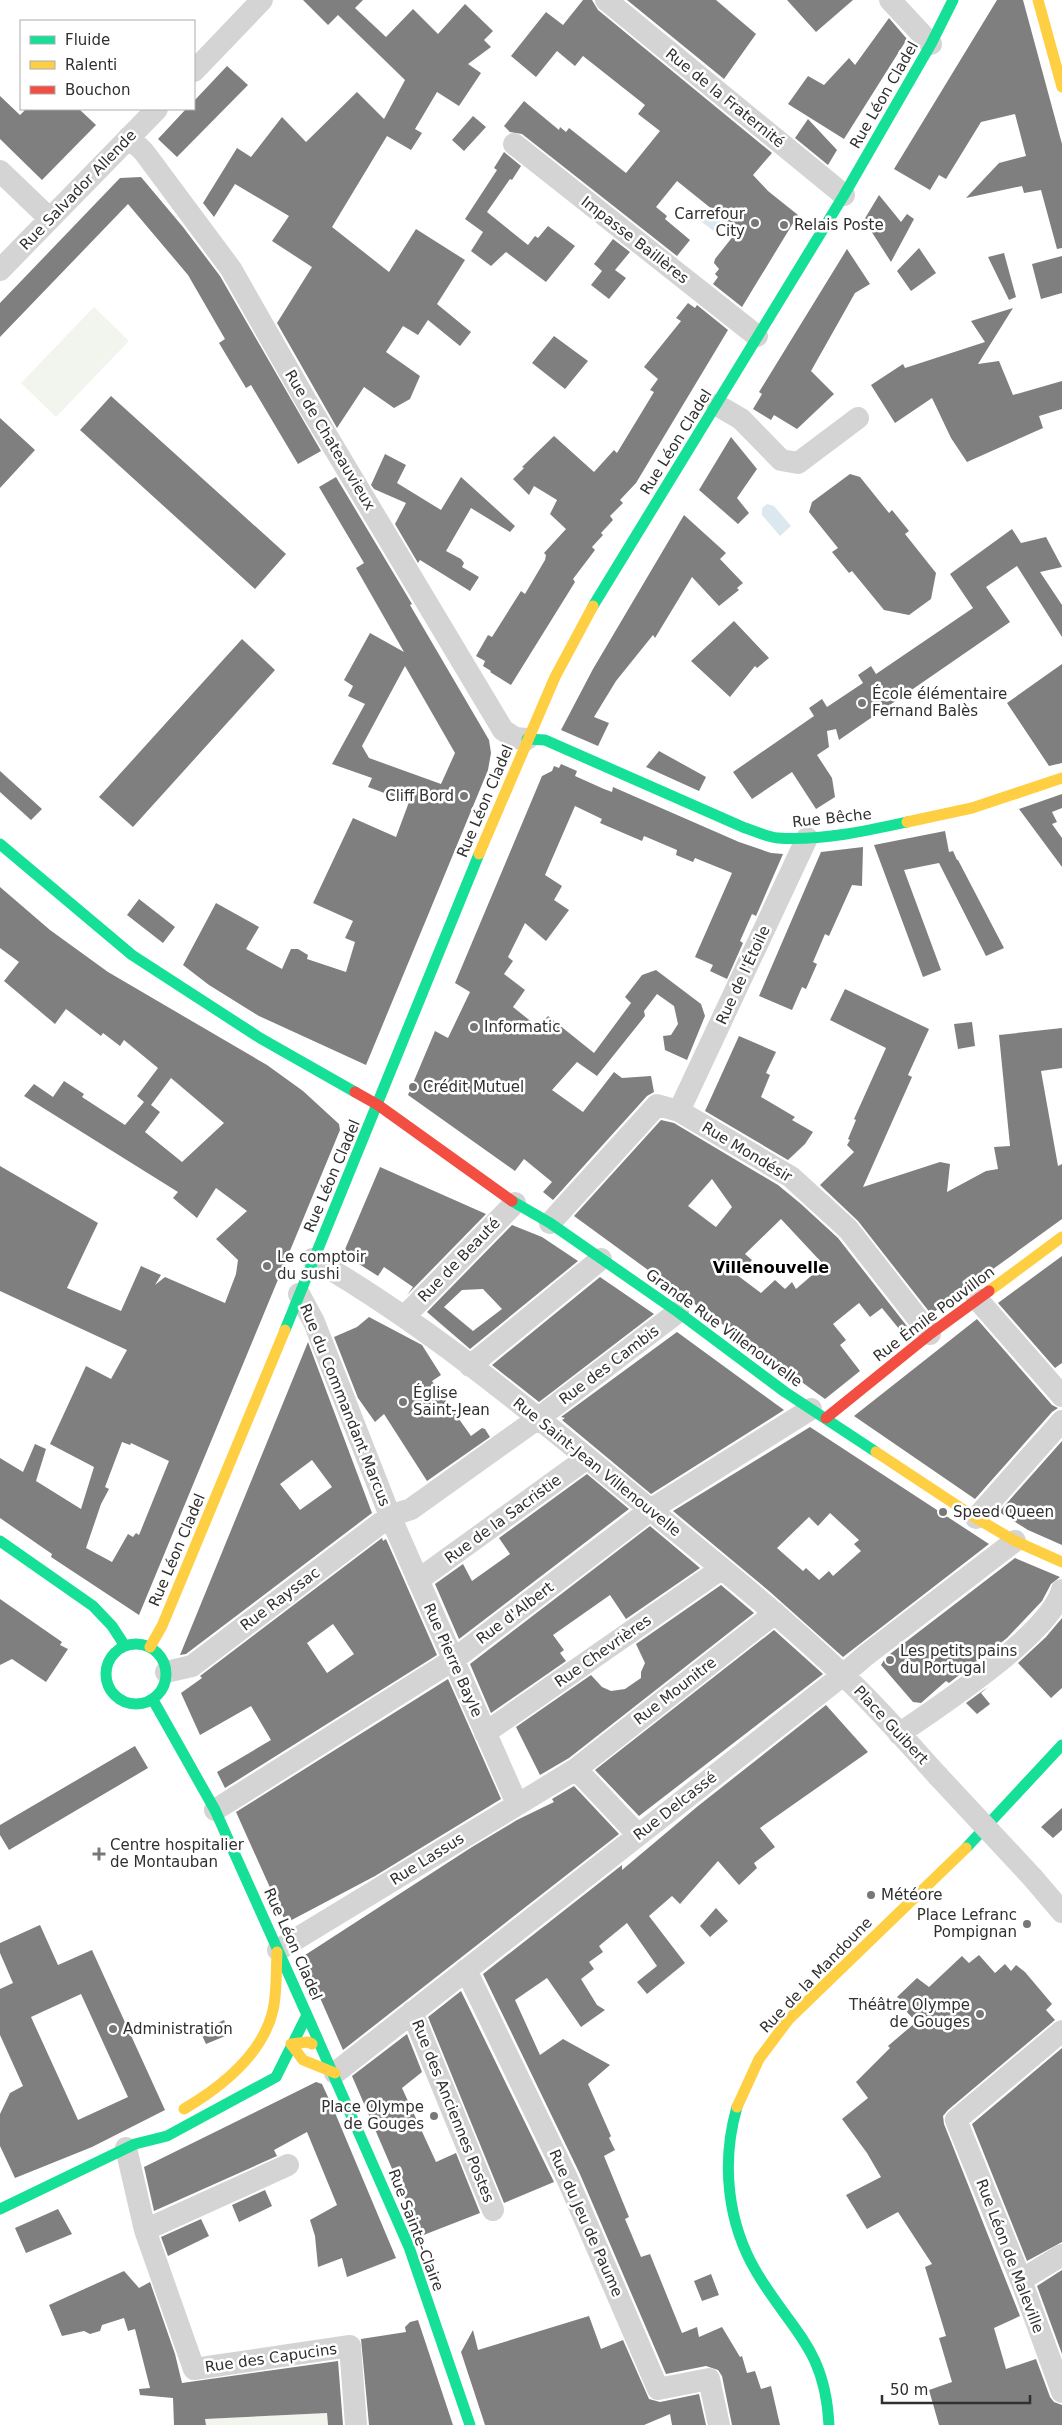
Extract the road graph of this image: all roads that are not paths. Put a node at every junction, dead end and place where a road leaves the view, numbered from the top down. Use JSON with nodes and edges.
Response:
{"nodes":[{"id":1,"x":262,"y":0,"type":"edge"},
{"id":2,"x":606,"y":0,"type":"edge"},
{"id":3,"x":890,"y":0,"type":"edge"},
{"id":4,"x":953,"y":0,"type":"edge"},
{"id":5,"x":962,"y":0,"type":"edge"},
{"id":6,"x":1038,"y":0,"type":"edge"},
{"id":7,"x":946,"y":15,"type":"junction"},
{"id":8,"x":931,"y":44,"type":"junction"},
{"id":9,"x":195,"y":69,"type":"edge"},
{"id":10,"x":1062,"y":88,"type":"edge"},
{"id":11,"x":156,"y":110,"type":"edge"},
{"id":12,"x":130,"y":137,"type":"junction"},
{"id":13,"x":514,"y":144,"type":"dead end"},
{"id":14,"x":0,"y":171,"type":"edge"},
{"id":15,"x":844,"y":195,"type":"junction"},
{"id":16,"x":50,"y":219,"type":"junction"},
{"id":17,"x":0,"y":270,"type":"edge"},
{"id":18,"x":757,"y":336,"type":"junction"},
{"id":19,"x":717,"y":405,"type":"junction"},
{"id":20,"x":858,"y":418,"type":"dead end"},
{"id":21,"x":527,"y":739,"type":"junction"},
{"id":22,"x":1062,"y":778,"type":"edge"},
{"id":23,"x":807,"y":838,"type":"junction"},
{"id":24,"x":0,"y":844,"type":"edge"},
{"id":25,"x":378,"y":1106,"type":"junction"},
{"id":26,"x":679,"y":1111,"type":"junction"},
{"id":27,"x":515,"y":1204,"type":"junction"},
{"id":28,"x":550,"y":1224,"type":"junction"},
{"id":29,"x":1062,"y":1237,"type":"edge"},
{"id":30,"x":313,"y":1258,"type":"junction"},
{"id":31,"x":601,"y":1259,"type":"junction"},
{"id":32,"x":299,"y":1294,"type":"junction"},
{"id":33,"x":978,"y":1299,"type":"junction"},
{"id":34,"x":678,"y":1312,"type":"junction"},
{"id":35,"x":404,"y":1317,"type":"junction"},
{"id":36,"x":930,"y":1334,"type":"junction"},
{"id":37,"x":470,"y":1366,"type":"junction"},
{"id":38,"x":1058,"y":1385,"type":"edge"},
{"id":39,"x":818,"y":1414,"type":"junction"},
{"id":40,"x":539,"y":1418,"type":"junction"},
{"id":41,"x":1062,"y":1421,"type":"edge"},
{"id":42,"x":587,"y":1458,"type":"junction"},
{"id":43,"x":650,"y":1510,"type":"junction"},
{"id":44,"x":390,"y":1516,"type":"junction"},
{"id":45,"x":976,"y":1518,"type":"junction"},
{"id":46,"x":1015,"y":1541,"type":"junction"},
{"id":47,"x":0,"y":1542,"type":"edge"},
{"id":48,"x":1062,"y":1562,"type":"edge"},
{"id":49,"x":721,"y":1568,"type":"junction"},
{"id":50,"x":418,"y":1580,"type":"junction"},
{"id":51,"x":1062,"y":1590,"type":"edge"},
{"id":52,"x":774,"y":1613,"type":"junction"},
{"id":53,"x":125,"y":1646,"type":"junction"},
{"id":54,"x":150,"y":1647,"type":"junction"},
{"id":55,"x":452,"y":1660,"type":"junction"},
{"id":56,"x":166,"y":1672,"type":"junction"},
{"id":57,"x":843,"y":1675,"type":"junction"},
{"id":58,"x":152,"y":1700,"type":"junction"},
{"id":59,"x":485,"y":1733,"type":"junction"},
{"id":60,"x":899,"y":1734,"type":"junction"},
{"id":61,"x":1062,"y":1745,"type":"edge"},
{"id":62,"x":1062,"y":1763,"type":"edge"},
{"id":63,"x":576,"y":1770,"type":"junction"},
{"id":64,"x":517,"y":1804,"type":"junction"},
{"id":65,"x":215,"y":1810,"type":"junction"},
{"id":66,"x":638,"y":1835,"type":"junction"},
{"id":67,"x":967,"y":1847,"type":"junction"},
{"id":68,"x":1062,"y":1912,"type":"edge"},
{"id":69,"x":278,"y":1950,"type":"junction"},
{"id":70,"x":466,"y":1970,"type":"junction"},
{"id":71,"x":412,"y":2012,"type":"junction"},
{"id":72,"x":308,"y":2015,"type":"junction"},
{"id":73,"x":1062,"y":2031,"type":"edge"},
{"id":74,"x":279,"y":2038,"type":"junction"},
{"id":75,"x":324,"y":2050,"type":"junction"},
{"id":76,"x":303,"y":2060,"type":"junction"},
{"id":77,"x":335,"y":2073,"type":"junction"},
{"id":78,"x":276,"y":2077,"type":"junction"},
{"id":79,"x":176,"y":2113,"type":"dead end"},
{"id":80,"x":154,"y":2127,"type":"dead end"},
{"id":81,"x":130,"y":2146,"type":"junction"},
{"id":82,"x":288,"y":2166,"type":"dead end"},
{"id":83,"x":0,"y":2209,"type":"edge"},
{"id":84,"x":493,"y":2210,"type":"dead end"},
{"id":85,"x":145,"y":2230,"type":"junction"},
{"id":86,"x":1062,"y":2255,"type":"edge"},
{"id":87,"x":1021,"y":2280,"type":"junction"},
{"id":88,"x":1062,"y":2392,"type":"edge"},
{"id":89,"x":356,"y":2425,"type":"edge"},
{"id":90,"x":470,"y":2425,"type":"edge"},
{"id":91,"x":719,"y":2425,"type":"edge"},
{"id":92,"x":829,"y":2425,"type":"edge"}],
"edges":[{"from":1,"to":9,"type":"street"},
{"from":2,"to":15,"type":"street","name":"Rue de la Fraternité"},
{"from":3,"to":8,"type":"street"},
{"from":4,"to":7,"type":"main road","name":"Rue Léon Cladel"},
{"from":5,"to":7,"type":"main road","name":"Rue Léon Cladel"},
{"from":6,"to":10,"type":"main road"},
{"from":7,"to":8,"type":"main road","name":"Rue Léon Cladel"},
{"from":8,"to":15,"type":"main road","name":"Rue Léon Cladel"},
{"from":11,"to":12,"type":"street","name":"Rue Salvador Allende"},
{"from":12,"to":16,"type":"street","name":"Rue Salvador Allende"},
{"from":12,"to":21,"type":"street","name":"Rue de Chateauvieux"},
{"from":13,"to":18,"type":"street","name":"Impasse Baillères"},
{"from":14,"to":16,"type":"street"},
{"from":15,"to":18,"type":"main road","name":"Rue Léon Cladel"},
{"from":16,"to":17,"type":"street","name":"Rue Salvador Allende"},
{"from":18,"to":19,"type":"main road","name":"Rue Léon Cladel"},
{"from":19,"to":20,"type":"street"},
{"from":19,"to":21,"type":"main road","name":"Rue Léon Cladel"},
{"from":21,"to":23,"type":"main road","name":"Rue Bêche"},
{"from":21,"to":25,"type":"main road","name":"Rue Léon Cladel"},
{"from":22,"to":23,"type":"main road","name":"Rue Bêche"},
{"from":23,"to":26,"type":"street","name":"Rue de l'Étoile"},
{"from":24,"to":25,"type":"main road","name":"Grande Rue Villenouvelle"},
{"from":25,"to":27,"type":"main road","name":"Grande Rue Villenouvelle"},
{"from":25,"to":30,"type":"main road","name":"Rue Léon Cladel"},
{"from":26,"to":28,"type":"street","name":"Rue Mondésir"},
{"from":26,"to":36,"type":"street","name":"Rue Mondésir"},
{"from":27,"to":28,"type":"main road","name":"Grande Rue Villenouvelle"},
{"from":27,"to":35,"type":"street","name":"Rue de Beauté"},
{"from":28,"to":31,"type":"main road","name":"Grande Rue Villenouvelle"},
{"from":29,"to":33,"type":"main road","name":"Rue Émile Pouvillon"},
{"from":30,"to":32,"type":"main road","name":"Rue Léon Cladel"},
{"from":30,"to":35,"type":"street","name":"Rue Saint-Jean Villenouvelle"},
{"from":31,"to":34,"type":"main road","name":"Grande Rue Villenouvelle"},
{"from":31,"to":37,"type":"street"},
{"from":32,"to":44,"type":"street","name":"Rue du Commandant Marcus"},
{"from":32,"to":54,"type":"main road","name":"Rue Léon Cladel"},
{"from":33,"to":36,"type":"main road","name":"Rue Émile Pouvillon"},
{"from":33,"to":38,"type":"street"},
{"from":34,"to":39,"type":"main road","name":"Grande Rue Villenouvelle"},
{"from":34,"to":40,"type":"street","name":"Rue des Cambis"},
{"from":35,"to":37,"type":"street","name":"Rue Saint-Jean Villenouvelle"},
{"from":36,"to":39,"type":"main road","name":"Rue Émile Pouvillon"},
{"from":37,"to":40,"type":"street","name":"Rue Saint-Jean Villenouvelle"},
{"from":39,"to":43,"type":"street","name":"Rue d'Albert"},
{"from":39,"to":45,"type":"main road","name":"Grande Rue Villenouvelle"},
{"from":40,"to":42,"type":"street","name":"Rue Saint-Jean Villenouvelle"},
{"from":40,"to":44,"type":"street","name":"Rue des Cambis"},
{"from":41,"to":45,"type":"street"},
{"from":42,"to":43,"type":"street","name":"Rue Saint-Jean Villenouvelle"},
{"from":42,"to":50,"type":"street","name":"Rue de la Sacristie"},
{"from":43,"to":49,"type":"street","name":"Rue Saint-Jean Villenouvelle"},
{"from":43,"to":55,"type":"street","name":"Rue d'Albert"},
{"from":44,"to":50,"type":"street","name":"Rue Pierre Bayle"},
{"from":44,"to":56,"type":"street","name":"Rue Rayssac"},
{"from":45,"to":46,"type":"main road","name":"Grande Rue Villenouvelle"},
{"from":46,"to":48,"type":"main road","name":"Grande Rue Villenouvelle"},
{"from":46,"to":57,"type":"street","name":"Rue Delcassé"},
{"from":47,"to":53,"type":"main road"},
{"from":49,"to":52,"type":"street","name":"Rue Saint-Jean Villenouvelle"},
{"from":49,"to":59,"type":"street","name":"Rue Chevrières"},
{"from":50,"to":55,"type":"street","name":"Rue Pierre Bayle"},
{"from":51,"to":60,"type":"street"},
{"from":52,"to":57,"type":"street","name":"Rue Saint-Jean Villenouvelle"},
{"from":52,"to":63,"type":"street","name":"Rue Mounitre"},
{"from":53,"to":54,"type":"main road"},
{"from":53,"to":58,"type":"main road"},
{"from":54,"to":56,"type":"main road"},
{"from":55,"to":59,"type":"street","name":"Rue Pierre Bayle"},
{"from":55,"to":65,"type":"street","name":"Rue d'Albert"},
{"from":56,"to":58,"type":"main road"},
{"from":57,"to":60,"type":"street","name":"Place Guibert"},
{"from":57,"to":66,"type":"street","name":"Rue Delcassé"},
{"from":58,"to":65,"type":"main road","name":"Rue Léon Cladel"},
{"from":59,"to":64,"type":"street","name":"Rue Pierre Bayle"},
{"from":60,"to":68,"type":"street","name":"Place Guibert","bridge":true},
{"from":61,"to":67,"type":"main road","name":"Rue de la Mandoune"},
{"from":62,"to":67,"type":"main road","name":"Rue de la Mandoune"},
{"from":63,"to":64,"type":"street","name":"Rue Lassus"},
{"from":63,"to":66,"type":"street"},
{"from":64,"to":69,"type":"street","name":"Rue Lassus"},
{"from":65,"to":69,"type":"main road","name":"Rue Léon Cladel"},
{"from":66,"to":70,"type":"street","name":"Rue Delcassé"},
{"from":67,"to":92,"type":"main road","name":"Rue de la Mandoune"},
{"from":69,"to":72,"type":"main road","name":"Rue Léon Cladel"},
{"from":69,"to":74,"type":"main road"},
{"from":70,"to":71,"type":"street","name":"Rue Delcassé"},
{"from":70,"to":91,"type":"street","name":"Rue du Jeu de Paume"},
{"from":71,"to":77,"type":"street","name":"Rue Delcassé"},
{"from":71,"to":84,"type":"street","name":"Rue des Anciennes Postes"},
{"from":72,"to":74,"type":"main road","name":"Rue Léon Cladel"},
{"from":72,"to":75,"type":"main road","name":"Rue Léon Cladel"},
{"from":73,"to":87,"type":"street","name":"Rue Léon de Maleville"},
{"from":74,"to":75,"type":"main road"},
{"from":74,"to":76,"type":"main road"},
{"from":74,"to":78,"type":"main road"},
{"from":74,"to":79,"type":"main road"},
{"from":75,"to":77,"type":"main road","name":"Rue Sainte-Claire"},
{"from":76,"to":77,"type":"main road"},
{"from":76,"to":78,"type":"main road"},
{"from":77,"to":90,"type":"main road","name":"Rue Sainte-Claire"},
{"from":78,"to":81,"type":"main road"},
{"from":80,"to":81,"type":"main road"},
{"from":81,"to":83,"type":"main road"},
{"from":81,"to":85,"type":"street","name":"Rue des Capucins"},
{"from":82,"to":85,"type":"street"},
{"from":85,"to":89,"type":"street","name":"Rue des Capucins"},
{"from":86,"to":87,"type":"street"},
{"from":87,"to":88,"type":"street","name":"Rue Léon de Maleville"}]}
